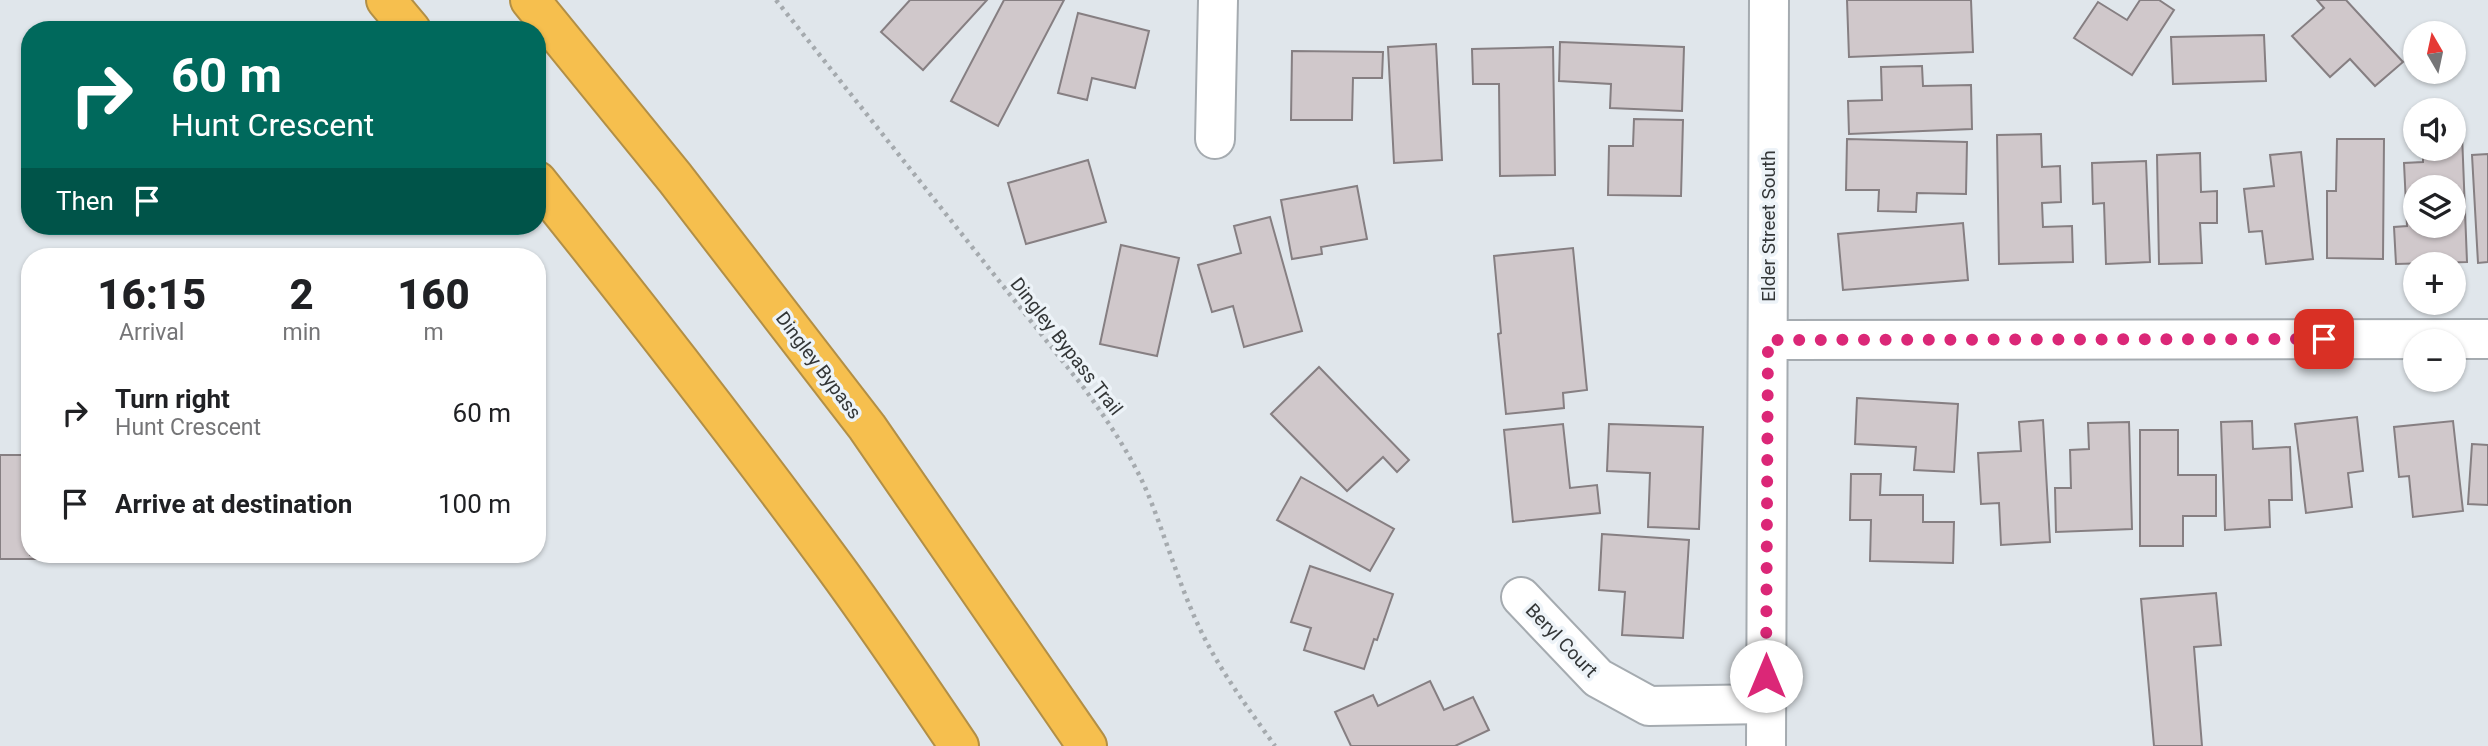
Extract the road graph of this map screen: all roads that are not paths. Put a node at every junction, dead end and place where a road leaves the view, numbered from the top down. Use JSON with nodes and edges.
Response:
{"nodes":[{"id":1,"x":386,"y":0,"type":"edge"},
{"id":2,"x":530,"y":0,"type":"edge"},
{"id":3,"x":1218,"y":0,"type":"edge"},
{"id":4,"x":1769,"y":0,"type":"edge"},
{"id":5,"x":404,"y":21,"type":"edge"},
{"id":6,"x":1215,"y":139,"type":"dead end"},
{"id":7,"x":546,"y":192,"type":"edge"},
{"id":8,"x":2488,"y":339,"type":"edge"},
{"id":9,"x":1768,"y":340,"type":"junction"},
{"id":10,"x":1521,"y":597,"type":"dead end"},
{"id":11,"x":1766,"y":704,"type":"junction"},
{"id":12,"x":960,"y":746,"type":"edge"},
{"id":13,"x":1087,"y":746,"type":"edge"},
{"id":14,"x":1766,"y":746,"type":"edge"}],
"edges":[{"from":1,"to":5,"type":"highway"},
{"from":2,"to":13,"type":"highway","name":"Dingley Bypass"},
{"from":3,"to":6,"type":"street"},
{"from":4,"to":9,"type":"street","name":"Elder Street South"},
{"from":7,"to":12,"type":"highway"},
{"from":8,"to":9,"type":"street"},
{"from":9,"to":11,"type":"street","name":"Elder Street South"},
{"from":10,"to":11,"type":"street","name":"Beryl Court"},
{"from":11,"to":14,"type":"street","name":"Elder Street South"}]}
